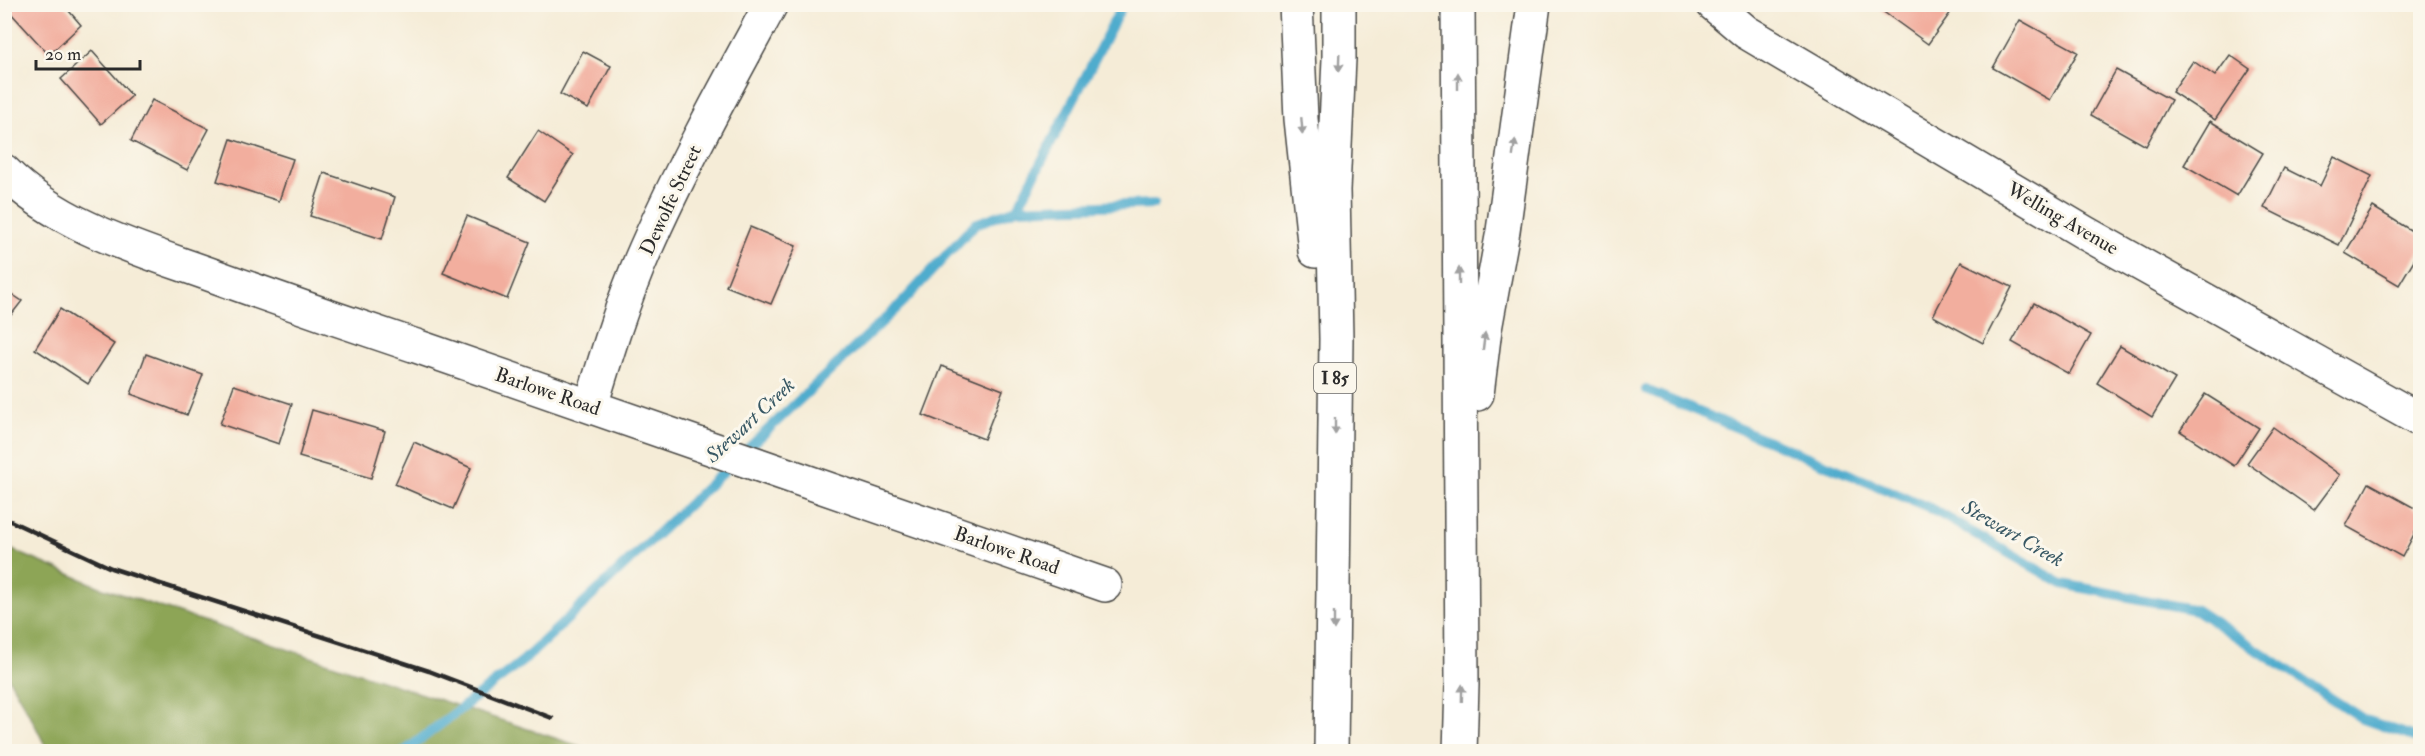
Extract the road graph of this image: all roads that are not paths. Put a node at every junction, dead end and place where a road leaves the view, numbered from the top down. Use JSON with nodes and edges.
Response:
{"nodes":[{"id":1,"x":771,"y":4,"type":"edge"},
{"id":2,"x":1296,"y":4,"type":"edge"},
{"id":3,"x":1339,"y":4,"type":"edge"},
{"id":4,"x":1458,"y":4,"type":"edge"},
{"id":5,"x":1534,"y":4,"type":"edge"},
{"id":6,"x":1713,"y":4,"type":"edge"},
{"id":7,"x":4,"y":171,"type":"edge"},
{"id":8,"x":1336,"y":339,"type":"junction"},
{"id":9,"x":591,"y":406,"type":"junction"},
{"id":10,"x":2421,"y":420,"type":"edge"},
{"id":11,"x":1461,"y":524,"type":"junction"},
{"id":12,"x":1105,"y":585,"type":"dead end"},
{"id":13,"x":1331,"y":752,"type":"edge"},
{"id":14,"x":1460,"y":752,"type":"edge"}],
"edges":[{"from":1,"to":9,"type":"main road","name":"Dewolfe Street"},
{"from":2,"to":8,"type":"main road","one_way":true},
{"from":3,"to":8,"type":"main road","number":"I 85","one_way":true},
{"from":11,"to":4,"type":"main road","one_way":true},
{"from":11,"to":5,"type":"main road","one_way":true},
{"from":6,"to":10,"type":"main road","name":"Welling Avenue"},
{"from":7,"to":9,"type":"main road","name":"Barlowe Road"},
{"from":8,"to":13,"type":"main road","number":"I 85","one_way":true},
{"from":9,"to":12,"type":"main road","name":"Barlowe Road"},
{"from":14,"to":11,"type":"main road","one_way":true}]}
